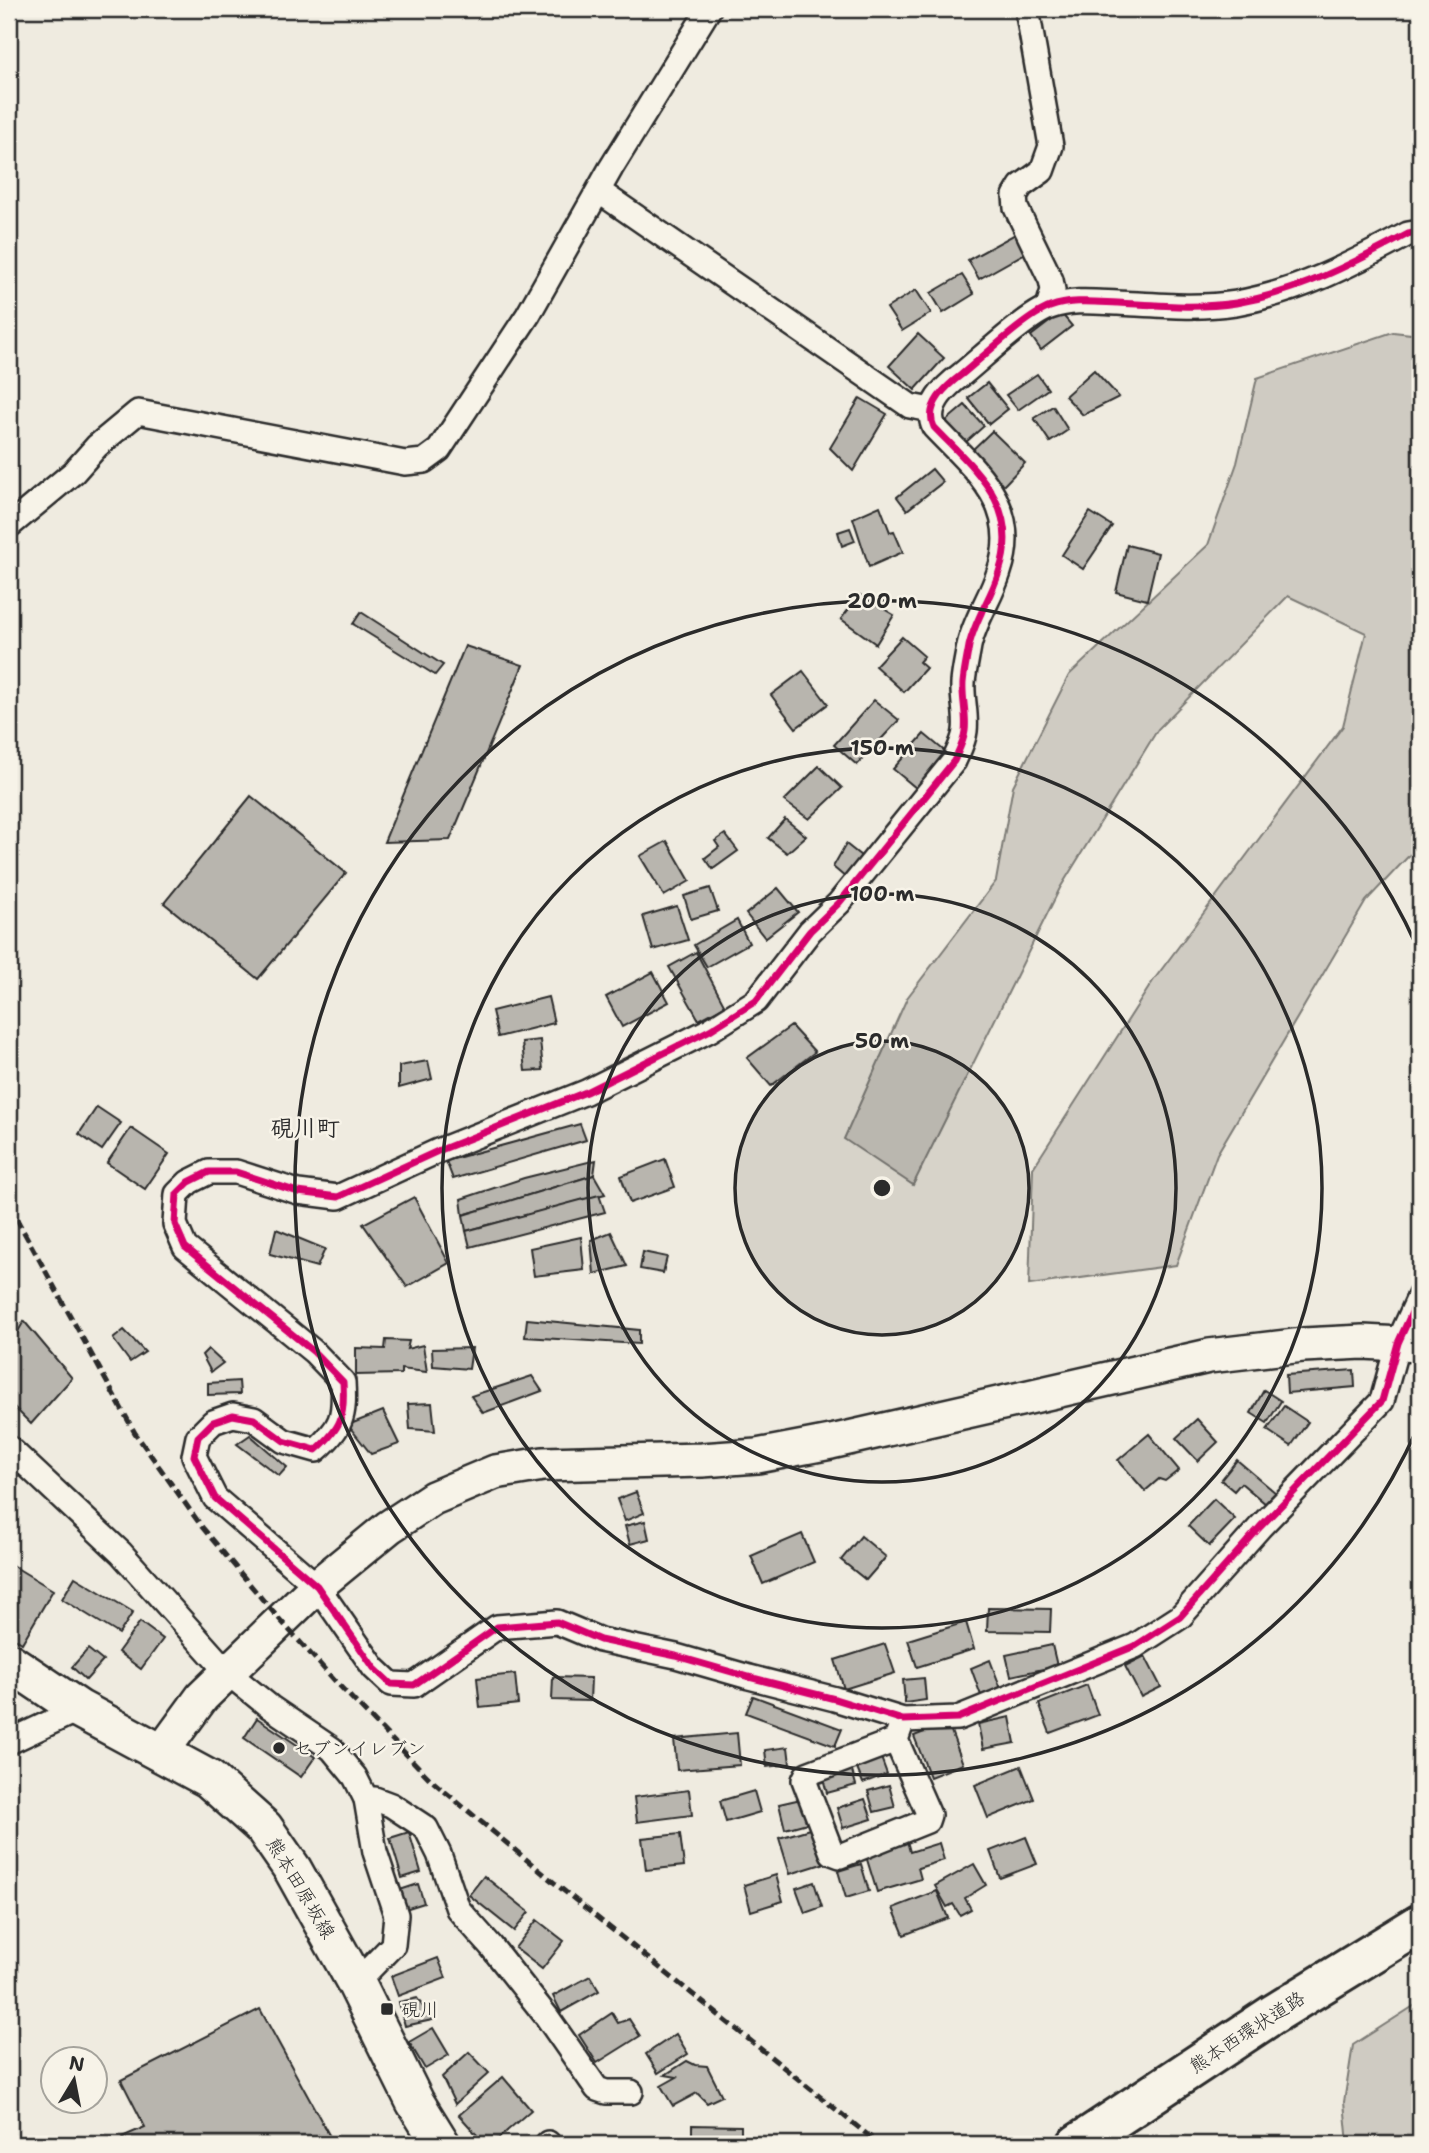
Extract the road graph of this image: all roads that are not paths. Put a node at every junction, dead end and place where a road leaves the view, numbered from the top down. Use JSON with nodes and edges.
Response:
{"nodes":[{"id":1,"x":709,"y":9,"type":"edge"},
{"id":2,"x":1027,"y":9,"type":"edge"},
{"id":3,"x":600,"y":192,"type":"junction"},
{"id":4,"x":1420,"y":232,"type":"edge"},
{"id":5,"x":1048,"y":307,"type":"junction"},
{"id":6,"x":931,"y":410,"type":"junction"},
{"id":7,"x":9,"y":526,"type":"edge"},
{"id":8,"x":1420,"y":1295,"type":"edge"},
{"id":9,"x":1409,"y":1344,"type":"edge"},
{"id":10,"x":9,"y":1448,"type":"edge"},
{"id":11,"x":317,"y":1586,"type":"junction"},
{"id":12,"x":9,"y":1662,"type":"edge"},
{"id":13,"x":228,"y":1673,"type":"junction"},
{"id":14,"x":79,"y":1709,"type":"junction"},
{"id":15,"x":899,"y":1730,"type":"junction"},
{"id":16,"x":9,"y":1742,"type":"edge"},
{"id":17,"x":161,"y":1753,"type":"junction"},
{"id":18,"x":366,"y":1799,"type":"junction"},
{"id":19,"x":1420,"y":1924,"type":"edge"},
{"id":20,"x":356,"y":1983,"type":"junction"},
{"id":21,"x":631,"y":2092,"type":"dead end"},
{"id":22,"x":442,"y":2131,"type":"edge"},
{"id":23,"x":460,"y":2144,"type":"edge"},
{"id":24,"x":1077,"y":2144,"type":"edge"}],
"edges":[{"from":1,"to":3,"type":"street"},
{"from":2,"to":5,"type":"street"},
{"from":3,"to":6,"type":"street"},
{"from":3,"to":7,"type":"street"},
{"from":4,"to":5,"type":"street"},
{"from":5,"to":6,"type":"street"},
{"from":6,"to":11,"type":"street"},
{"from":8,"to":9,"type":"street"},
{"from":9,"to":11,"type":"street"},
{"from":9,"to":15,"type":"street"},
{"from":10,"to":13,"type":"street"},
{"from":11,"to":13,"type":"street"},
{"from":11,"to":15,"type":"street"},
{"from":12,"to":14,"type":"main road","name":"熊本田原坂線"},
{"from":13,"to":17,"type":"street"},
{"from":13,"to":18,"type":"street"},
{"from":14,"to":16,"type":"street"},
{"from":14,"to":17,"type":"main road","name":"熊本田原坂線"},
{"from":15,"to":15,"type":"street"},
{"from":17,"to":20,"type":"main road","name":"熊本田原坂線"},
{"from":18,"to":20,"type":"street"},
{"from":18,"to":21,"type":"street"},
{"from":19,"to":24,"type":"highway","name":"熊本西環状道路"},
{"from":20,"to":22,"type":"main road","name":"熊本田原坂線"},
{"from":22,"to":23,"type":"street"}]}
